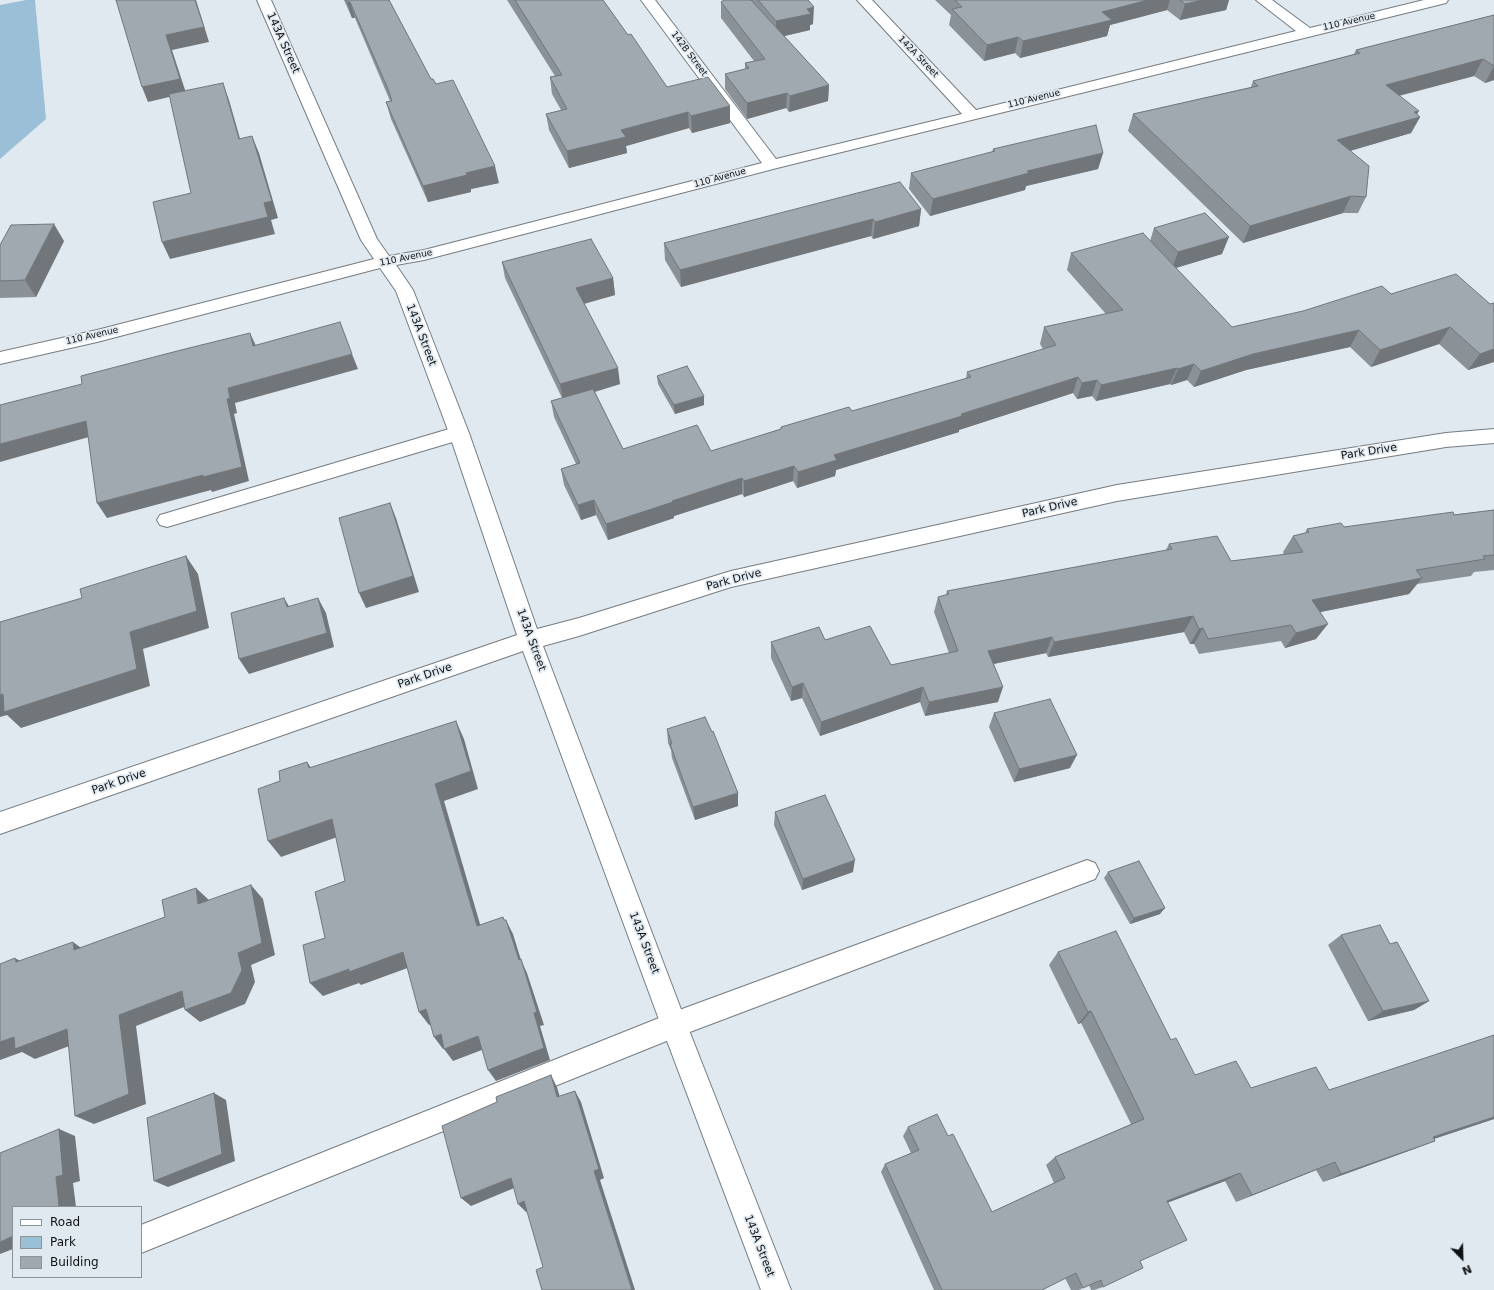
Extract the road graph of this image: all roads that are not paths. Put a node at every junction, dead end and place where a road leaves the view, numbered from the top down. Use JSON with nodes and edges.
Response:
{"nodes":[{"id":1,"x":264,"y":0,"type":"edge"},
{"id":2,"x":648,"y":0,"type":"edge"},
{"id":3,"x":864,"y":0,"type":"edge"},
{"id":4,"x":1263,"y":0,"type":"edge"},
{"id":5,"x":1441,"y":0,"type":"edge"},
{"id":6,"x":1306,"y":32,"type":"junction"},
{"id":7,"x":972,"y":115,"type":"junction"},
{"id":8,"x":772,"y":165,"type":"junction"},
{"id":9,"x":384,"y":262,"type":"junction"},
{"id":10,"x":0,"y":358,"type":"edge"},
{"id":11,"x":459,"y":433,"type":"junction"},
{"id":12,"x":1494,"y":436,"type":"edge"},
{"id":13,"x":167,"y":520,"type":"dead end"},
{"id":14,"x":530,"y":640,"type":"junction"},
{"id":15,"x":0,"y":822,"type":"edge"},
{"id":16,"x":1086,"y":871,"type":"dead end"},
{"id":17,"x":674,"y":1025,"type":"junction"},
{"id":18,"x":142,"y":1239,"type":"edge"},
{"id":19,"x":776,"y":1290,"type":"edge"}],
"edges":[{"from":1,"to":9,"type":"street","name":"143A Street"},
{"from":2,"to":8,"type":"street","name":"142B Street"},
{"from":3,"to":7,"type":"street","name":"142A Street"},
{"from":4,"to":6,"type":"street"},
{"from":5,"to":6,"type":"street","name":"110 Avenue"},
{"from":6,"to":7,"type":"street","name":"110 Avenue"},
{"from":7,"to":8,"type":"street","name":"110 Avenue"},
{"from":8,"to":9,"type":"street","name":"110 Avenue"},
{"from":9,"to":10,"type":"street","name":"110 Avenue"},
{"from":9,"to":11,"type":"street","name":"143A Street"},
{"from":11,"to":13,"type":"lane"},
{"from":11,"to":14,"type":"street","name":"143A Street"},
{"from":12,"to":14,"type":"street","name":"Park Drive"},
{"from":14,"to":15,"type":"street","name":"Park Drive"},
{"from":14,"to":17,"type":"street","name":"143A Street"},
{"from":16,"to":17,"type":"lane"},
{"from":17,"to":18,"type":"lane"},
{"from":17,"to":19,"type":"street","name":"143A Street"}]}
